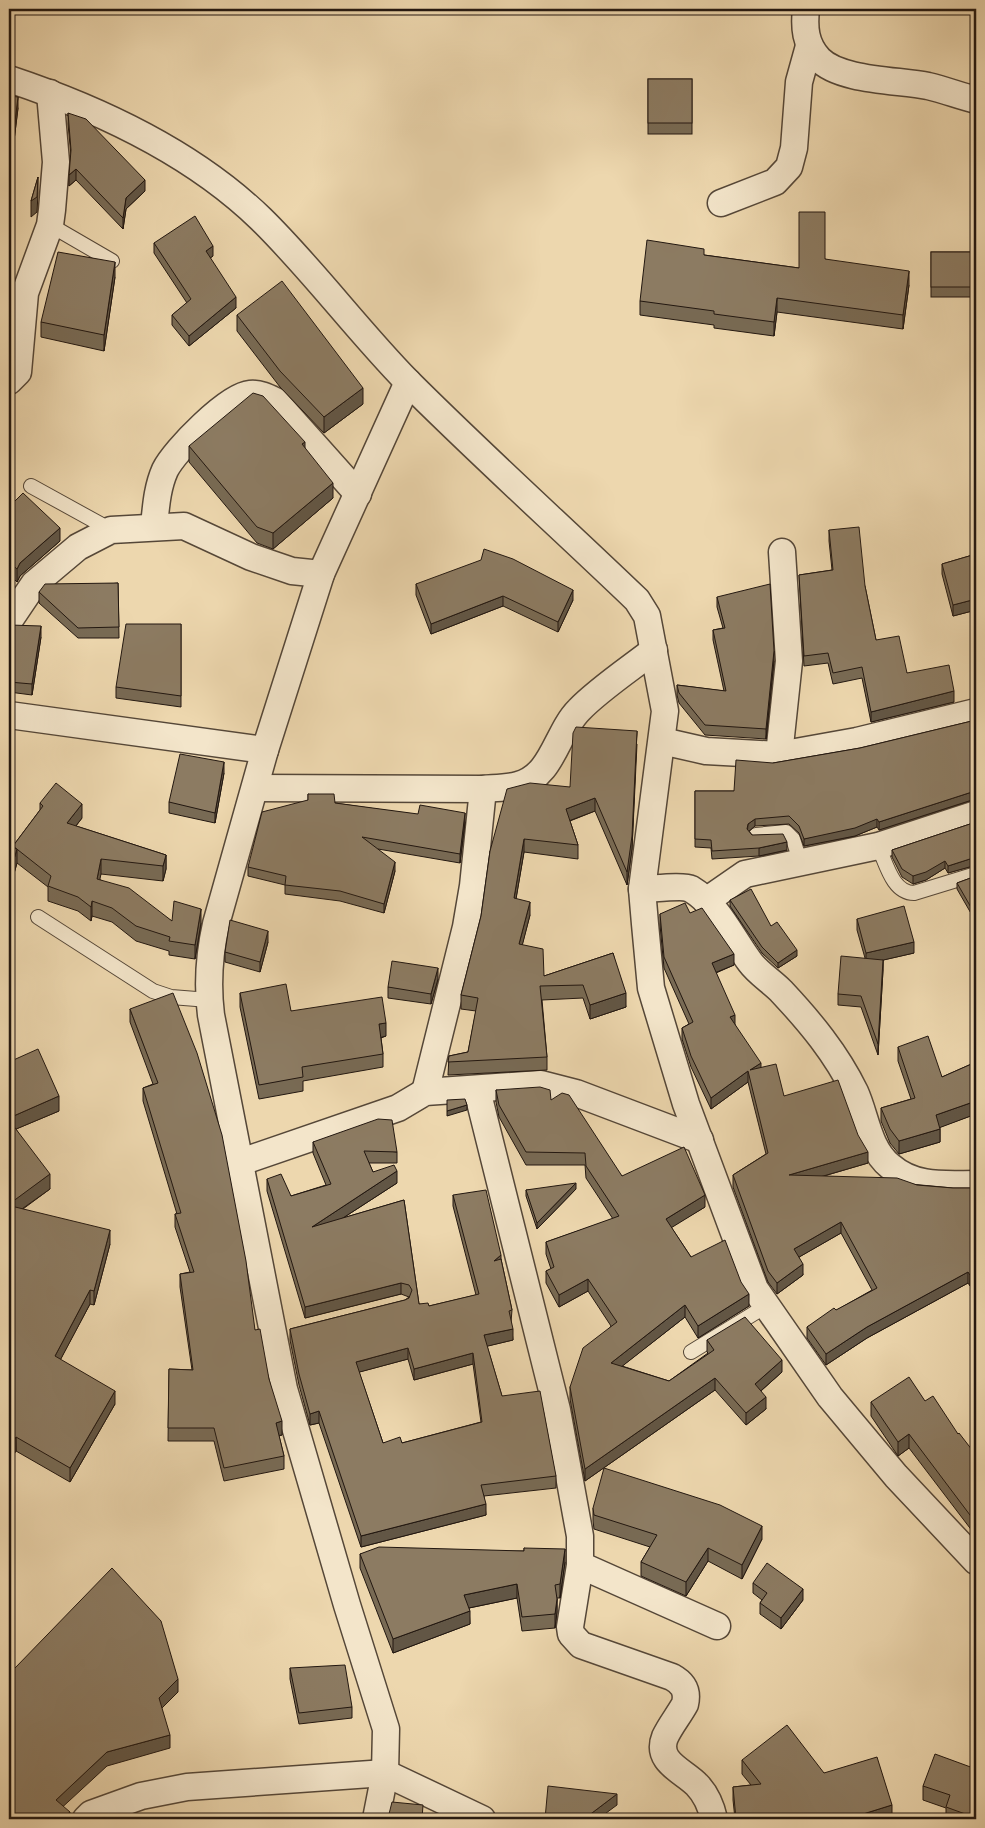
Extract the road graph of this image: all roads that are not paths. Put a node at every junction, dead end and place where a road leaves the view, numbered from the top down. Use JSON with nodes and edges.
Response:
{"nodes":[{"id":1,"x":806,"y":9,"type":"edge"},
{"id":2,"x":809,"y":46,"type":"junction"},
{"id":3,"x":9,"y":79,"type":"edge"},
{"id":4,"x":50,"y":93,"type":"junction"},
{"id":5,"x":976,"y":100,"type":"edge"},
{"id":6,"x":721,"y":203,"type":"dead end"},
{"id":7,"x":50,"y":225,"type":"junction"},
{"id":8,"x":112,"y":261,"type":"edge"},
{"id":9,"x":9,"y":381,"type":"edge"},
{"id":10,"x":408,"y":382,"type":"junction"},
{"id":11,"x":31,"y":486,"type":"dead end"},
{"id":12,"x":358,"y":494,"type":"junction"},
{"id":13,"x":154,"y":526,"type":"junction"},
{"id":14,"x":111,"y":530,"type":"junction"},
{"id":15,"x":782,"y":552,"type":"dead end"},
{"id":16,"x":321,"y":574,"type":"junction"},
{"id":17,"x":9,"y":621,"type":"edge"},
{"id":18,"x":654,"y":650,"type":"junction"},
{"id":19,"x":976,"y":712,"type":"edge"},
{"id":20,"x":9,"y":715,"type":"edge"},
{"id":21,"x":662,"y":741,"type":"junction"},
{"id":22,"x":265,"y":750,"type":"junction"},
{"id":23,"x":779,"y":755,"type":"junction"},
{"id":24,"x":255,"y":788,"type":"junction"},
{"id":25,"x":483,"y":789,"type":"junction"},
{"id":26,"x":976,"y":814,"type":"edge"},
{"id":27,"x":756,"y":835,"type":"edge"},
{"id":28,"x":878,"y":846,"type":"junction"},
{"id":29,"x":800,"y":861,"type":"junction"},
{"id":30,"x":976,"y":874,"type":"edge"},
{"id":31,"x":642,"y":889,"type":"junction"},
{"id":32,"x":706,"y":901,"type":"junction"},
{"id":33,"x":38,"y":917,"type":"dead end"},
{"id":34,"x":209,"y":1000,"type":"junction"},
{"id":35,"x":478,"y":1090,"type":"junction"},
{"id":36,"x":425,"y":1092,"type":"junction"},
{"id":37,"x":700,"y":1140,"type":"junction"},
{"id":38,"x":240,"y":1162,"type":"junction"},
{"id":39,"x":976,"y":1184,"type":"edge"},
{"id":40,"x":766,"y":1306,"type":"junction"},
{"id":41,"x":691,"y":1352,"type":"dead end"},
{"id":42,"x":976,"y":1560,"type":"edge"},
{"id":43,"x":580,"y":1565,"type":"junction"},
{"id":44,"x":717,"y":1626,"type":"dead end"},
{"id":45,"x":385,"y":1772,"type":"junction"},
{"id":46,"x":86,"y":1819,"type":"edge"},
{"id":47,"x":376,"y":1819,"type":"edge"},
{"id":48,"x":482,"y":1819,"type":"edge"},
{"id":49,"x":714,"y":1819,"type":"edge"}],
"edges":[{"from":1,"to":2,"type":"street"},
{"from":2,"to":5,"type":"street"},
{"from":2,"to":6,"type":"street"},
{"from":3,"to":4,"type":"street"},
{"from":4,"to":7,"type":"street"},
{"from":4,"to":10,"type":"street"},
{"from":7,"to":8,"type":"lane"},
{"from":7,"to":9,"type":"street"},
{"from":10,"to":12,"type":"street"},
{"from":10,"to":18,"type":"street"},
{"from":11,"to":14,"type":"lane"},
{"from":12,"to":13,"type":"street"},
{"from":12,"to":16,"type":"street"},
{"from":13,"to":14,"type":"street"},
{"from":13,"to":16,"type":"street"},
{"from":14,"to":17,"type":"street"},
{"from":15,"to":23,"type":"street"},
{"from":16,"to":22,"type":"street"},
{"from":18,"to":21,"type":"street"},
{"from":18,"to":25,"type":"street"},
{"from":19,"to":23,"type":"street"},
{"from":20,"to":22,"type":"street"},
{"from":21,"to":23,"type":"street"},
{"from":21,"to":31,"type":"street"},
{"from":22,"to":24,"type":"street"},
{"from":24,"to":25,"type":"street"},
{"from":24,"to":34,"type":"street"},
{"from":25,"to":36,"type":"street"},
{"from":26,"to":28,"type":"street"},
{"from":27,"to":29,"type":"lane"},
{"from":28,"to":29,"type":"street"},
{"from":28,"to":30,"type":"lane"},
{"from":29,"to":32,"type":"street"},
{"from":31,"to":32,"type":"street"},
{"from":31,"to":37,"type":"street"},
{"from":32,"to":39,"type":"street"},
{"from":33,"to":34,"type":"lane"},
{"from":34,"to":38,"type":"street"},
{"from":35,"to":36,"type":"street"},
{"from":35,"to":37,"type":"street"},
{"from":35,"to":43,"type":"street"},
{"from":36,"to":38,"type":"street"},
{"from":37,"to":40,"type":"street"},
{"from":38,"to":45,"type":"street"},
{"from":40,"to":41,"type":"lane"},
{"from":40,"to":42,"type":"street"},
{"from":43,"to":44,"type":"street"},
{"from":43,"to":49,"type":"street"},
{"from":45,"to":46,"type":"street"},
{"from":45,"to":47,"type":"street"},
{"from":45,"to":48,"type":"street"}]}
